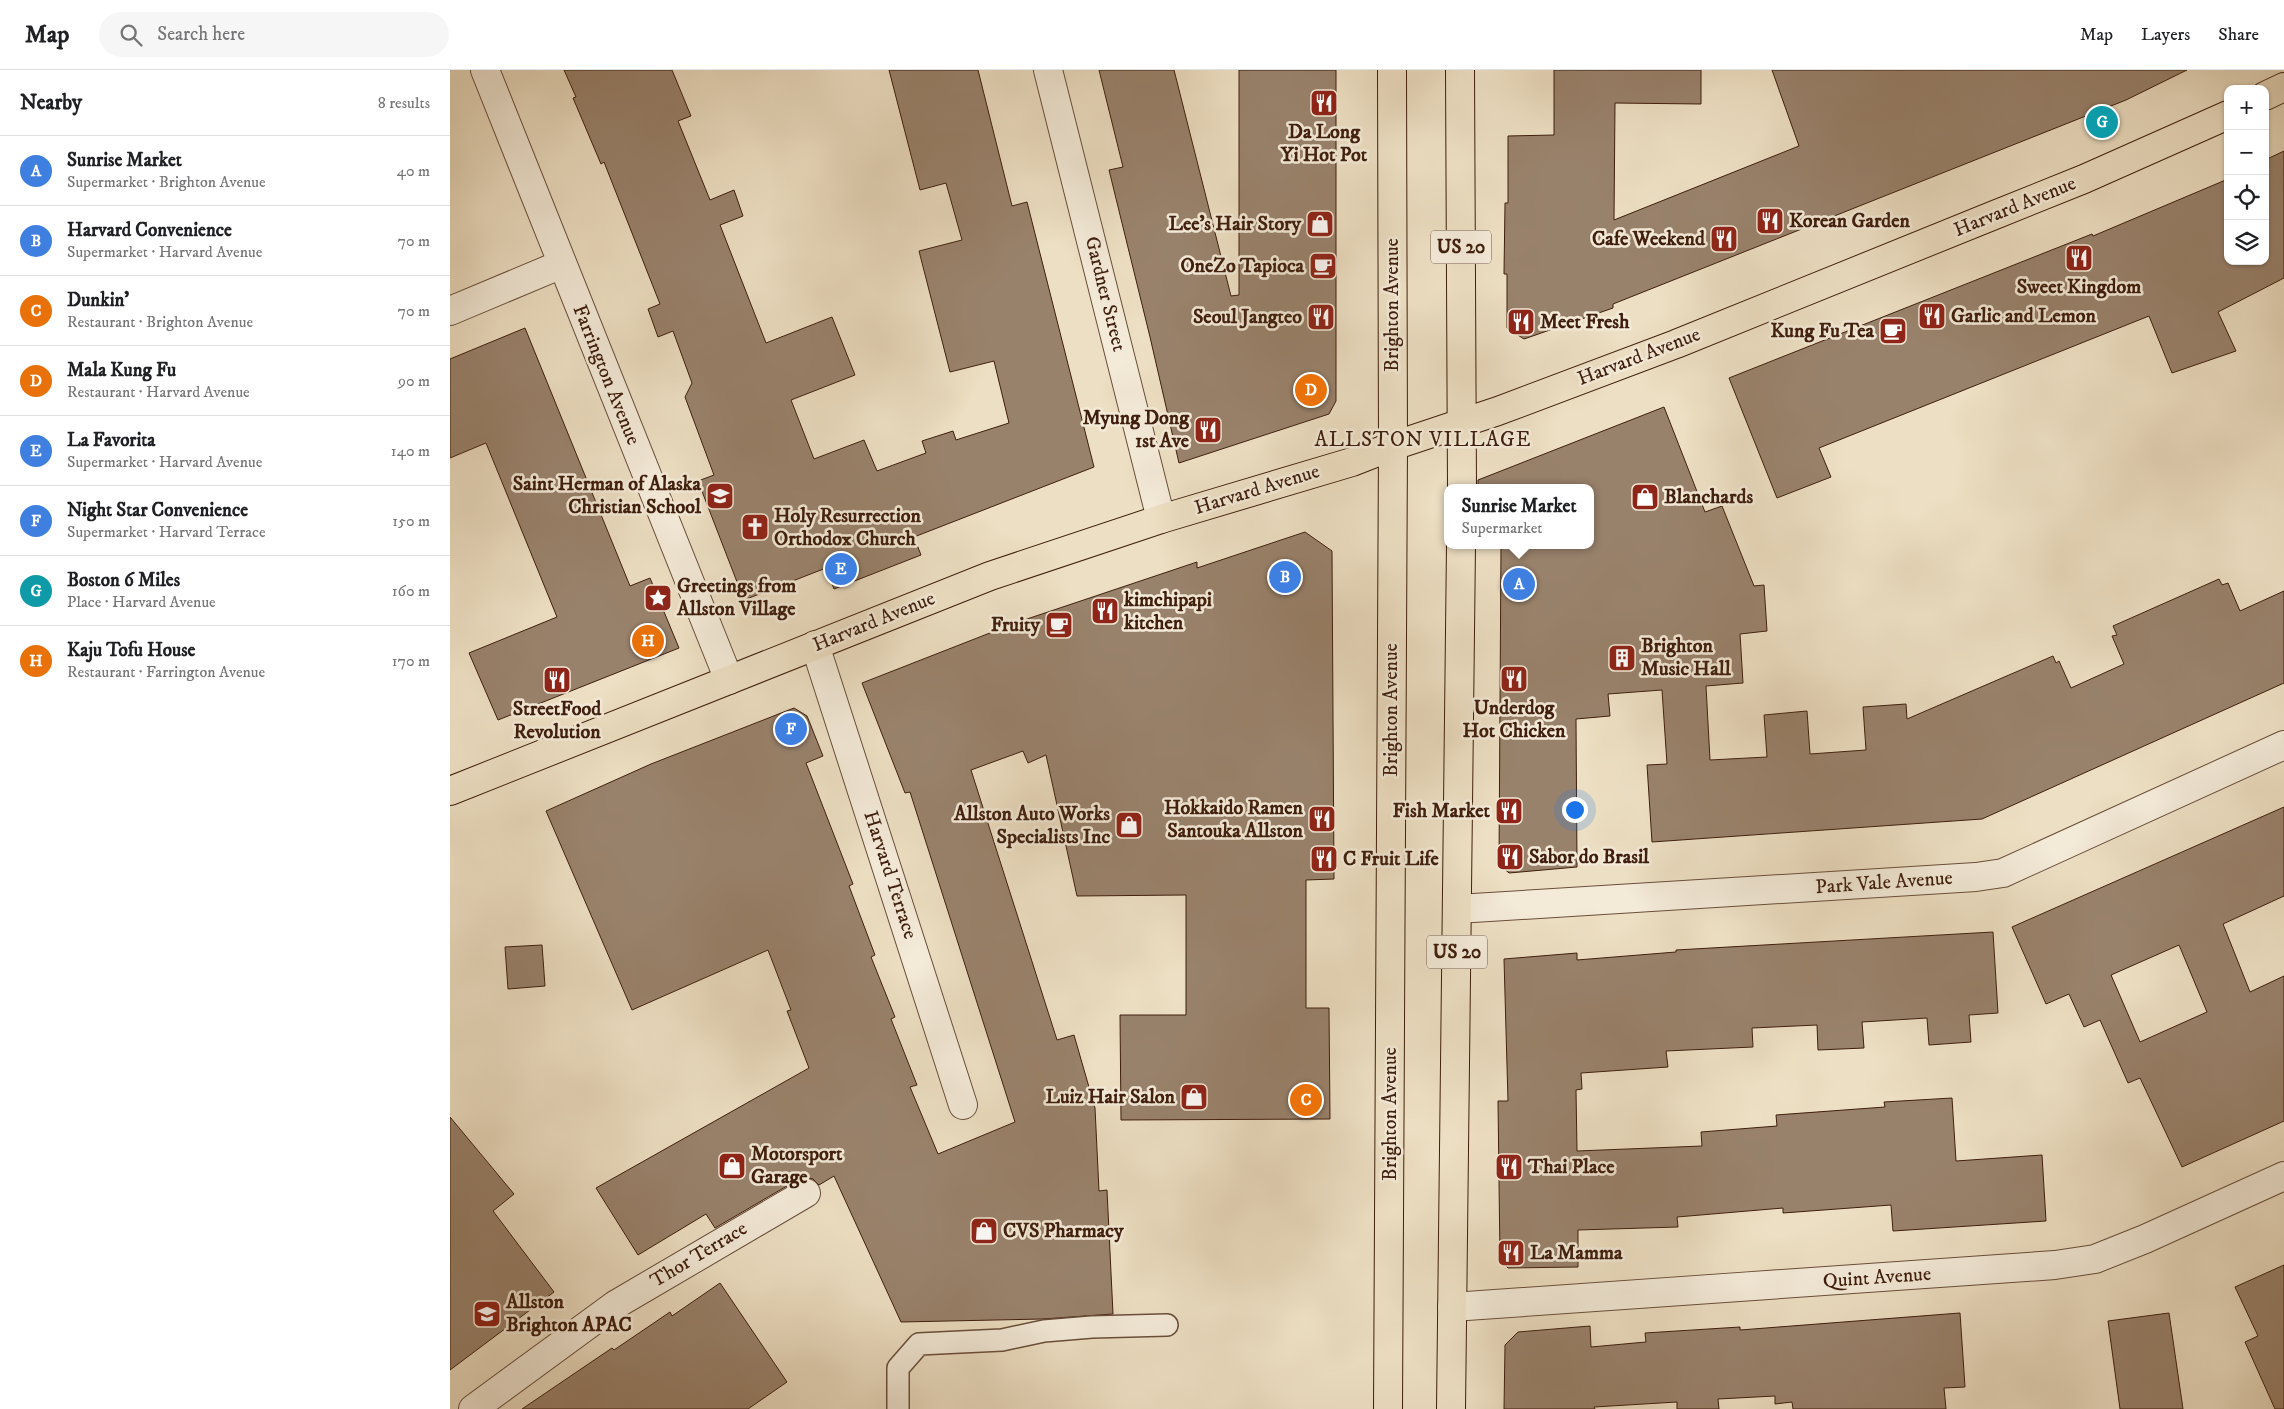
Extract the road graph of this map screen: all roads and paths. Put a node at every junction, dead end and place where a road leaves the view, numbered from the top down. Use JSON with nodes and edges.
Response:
{"nodes":[{"id":1,"x":485,"y":70,"type":"edge"},
{"id":2,"x":1048,"y":70,"type":"edge"},
{"id":3,"x":1392,"y":70,"type":"edge"},
{"id":4,"x":1460,"y":70,"type":"edge"},
{"id":5,"x":2284,"y":86,"type":"edge"},
{"id":6,"x":2269,"y":94,"type":"edge"},
{"id":7,"x":2224,"y":117,"type":"edge"},
{"id":8,"x":562,"y":264,"type":"junction"},
{"id":9,"x":450,"y":311,"type":"edge"},
{"id":10,"x":1462,"y":424,"type":"junction"},
{"id":11,"x":1392,"y":446,"type":"junction"},
{"id":12,"x":1462,"y":484,"type":"edge"},
{"id":13,"x":1161,"y":519,"type":"junction"},
{"id":14,"x":1461,"y":549,"type":"edge"},
{"id":15,"x":815,"y":645,"type":"junction"},
{"id":16,"x":728,"y":680,"type":"junction"},
{"id":17,"x":2284,"y":745,"type":"edge"},
{"id":18,"x":450,"y":791,"type":"edge"},
{"id":19,"x":1457,"y":909,"type":"junction"},
{"id":20,"x":964,"y":1105,"type":"dead end"},
{"id":21,"x":2284,"y":1176,"type":"edge"},
{"id":22,"x":806,"y":1193,"type":"dead end"},
{"id":23,"x":1452,"y":1307,"type":"junction"},
{"id":24,"x":1167,"y":1325,"type":"dead end"},
{"id":25,"x":473,"y":1409,"type":"edge"},
{"id":26,"x":898,"y":1409,"type":"edge"},
{"id":27,"x":1388,"y":1409,"type":"edge"},
{"id":28,"x":1451,"y":1409,"type":"edge"}],
"edges":[{"from":1,"to":8,"type":"street","name":"Farrington Avenue"},
{"from":2,"to":13,"type":"street","name":"Gardner Street"},
{"from":3,"to":11,"type":"main road","name":"Brighton Avenue"},
{"from":4,"to":10,"type":"main road","number":"US 20"},
{"from":5,"to":6,"type":"main road"},
{"from":7,"to":10,"type":"main road","name":"Harvard Avenue"},
{"from":8,"to":9,"type":"street"},
{"from":8,"to":16,"type":"street","name":"Farrington Avenue"},
{"from":10,"to":11,"type":"main road","name":"Harvard Avenue"},
{"from":10,"to":12,"type":"main road","number":"US 20"},
{"from":11,"to":13,"type":"main road","name":"Harvard Avenue"},
{"from":11,"to":27,"type":"main road","name":"Brighton Avenue"},
{"from":13,"to":15,"type":"main road","name":"Harvard Avenue"},
{"from":14,"to":19,"type":"main road","number":"US 20"},
{"from":15,"to":16,"type":"main road","name":"Harvard Avenue"},
{"from":15,"to":20,"type":"street","name":"Harvard Terrace"},
{"from":16,"to":18,"type":"main road","name":"Harvard Avenue"},
{"from":17,"to":19,"type":"street","name":"Park Vale Avenue"},
{"from":19,"to":23,"type":"main road","number":"US 20"},
{"from":21,"to":23,"type":"street","name":"Quint Avenue"},
{"from":22,"to":25,"type":"street","name":"Thor Terrace"},
{"from":23,"to":28,"type":"main road","number":"US 20"},
{"from":24,"to":26,"type":"lane"}]}
